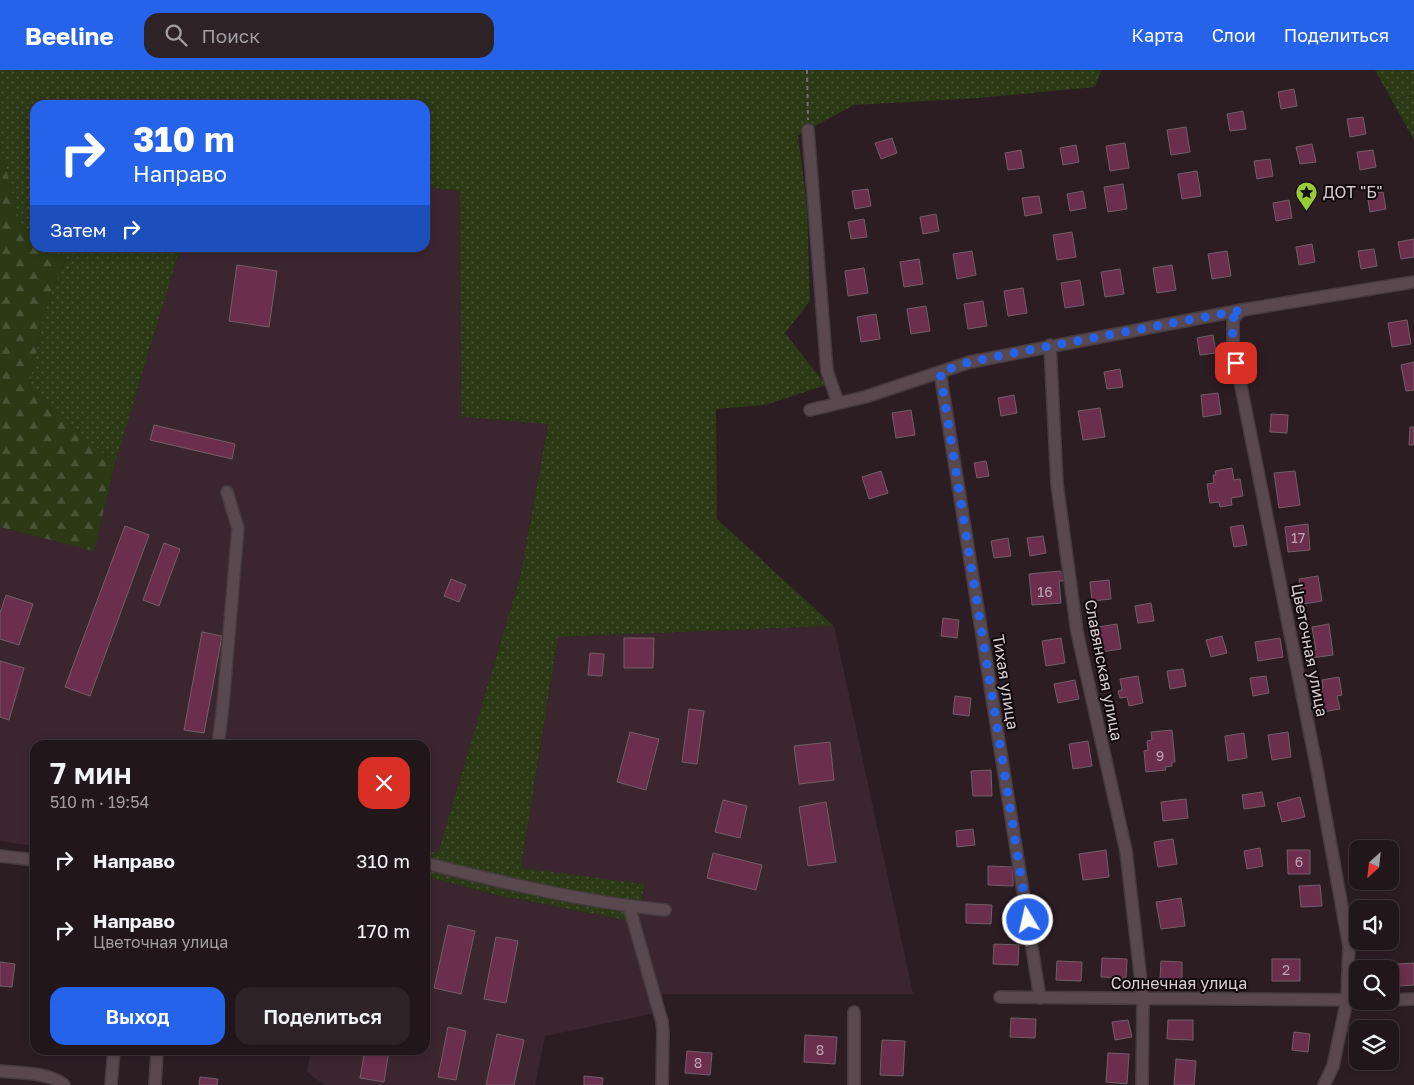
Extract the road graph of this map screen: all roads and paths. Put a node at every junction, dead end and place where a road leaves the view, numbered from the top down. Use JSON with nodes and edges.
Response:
{"nodes":[{"id":1,"x":807,"y":70,"type":"edge"},
{"id":2,"x":808,"y":130,"type":"joint"},
{"id":3,"x":1414,"y":282,"type":"edge"},
{"id":4,"x":1242,"y":310,"type":"junction"},
{"id":5,"x":1050,"y":345,"type":"junction"},
{"id":6,"x":940,"y":372,"type":"junction"},
{"id":7,"x":838,"y":403,"type":"junction"},
{"id":8,"x":810,"y":410,"type":"dead end"},
{"id":9,"x":227,"y":492,"type":"dead end"},
{"id":10,"x":219,"y":740,"type":"edge"},
{"id":11,"x":0,"y":856,"type":"edge"},
{"id":12,"x":30,"y":859,"type":"edge"},
{"id":13,"x":430,"y":864,"type":"edge"},
{"id":14,"x":629,"y":906,"type":"junction"},
{"id":15,"x":665,"y":910,"type":"dead end"},
{"id":16,"x":1350,"y":960,"type":"edge"},
{"id":17,"x":1000,"y":997,"type":"dead end"},
{"id":18,"x":1040,"y":998,"type":"junction"},
{"id":19,"x":1143,"y":999,"type":"junction"},
{"id":20,"x":1414,"y":999,"type":"edge"},
{"id":21,"x":1349,"y":1000,"type":"edge"},
{"id":22,"x":1399,"y":1000,"type":"edge"},
{"id":23,"x":1349,"y":1010,"type":"edge"},
{"id":24,"x":854,"y":1012,"type":"dead end"},
{"id":25,"x":114,"y":1055,"type":"edge"},
{"id":26,"x":157,"y":1055,"type":"edge"},
{"id":27,"x":0,"y":1071,"type":"edge"},
{"id":28,"x":64,"y":1085,"type":"edge"},
{"id":29,"x":111,"y":1085,"type":"edge"},
{"id":30,"x":155,"y":1085,"type":"edge"},
{"id":31,"x":662,"y":1085,"type":"edge"},
{"id":32,"x":854,"y":1085,"type":"edge"},
{"id":33,"x":1142,"y":1085,"type":"edge"},
{"id":34,"x":1324,"y":1085,"type":"edge"}],
"edges":[{"from":1,"to":2,"type":"path"},
{"from":2,"to":7,"type":"street"},
{"from":3,"to":4,"type":"street"},
{"from":4,"to":5,"type":"street"},
{"from":4,"to":16,"type":"street","name":"Цветочная улица"},
{"from":5,"to":6,"type":"street"},
{"from":5,"to":19,"type":"street","name":"Славянская улица"},
{"from":6,"to":7,"type":"street"},
{"from":6,"to":18,"type":"street","name":"Тихая улица"},
{"from":7,"to":8,"type":"street"},
{"from":9,"to":10,"type":"street"},
{"from":11,"to":12,"type":"street"},
{"from":13,"to":14,"type":"street"},
{"from":14,"to":15,"type":"street"},
{"from":14,"to":31,"type":"street"},
{"from":17,"to":18,"type":"street","name":"Солнечная улица"},
{"from":18,"to":19,"type":"street","name":"Солнечная улица"},
{"from":19,"to":21,"type":"street","name":"Солнечная улица"},
{"from":19,"to":33,"type":"street","name":"Славянская улица"},
{"from":20,"to":22,"type":"street"},
{"from":23,"to":34,"type":"street","name":"Цветочная улица"},
{"from":24,"to":32,"type":"street"},
{"from":25,"to":29,"type":"street"},
{"from":26,"to":30,"type":"street"},
{"from":27,"to":28,"type":"street"}]}
